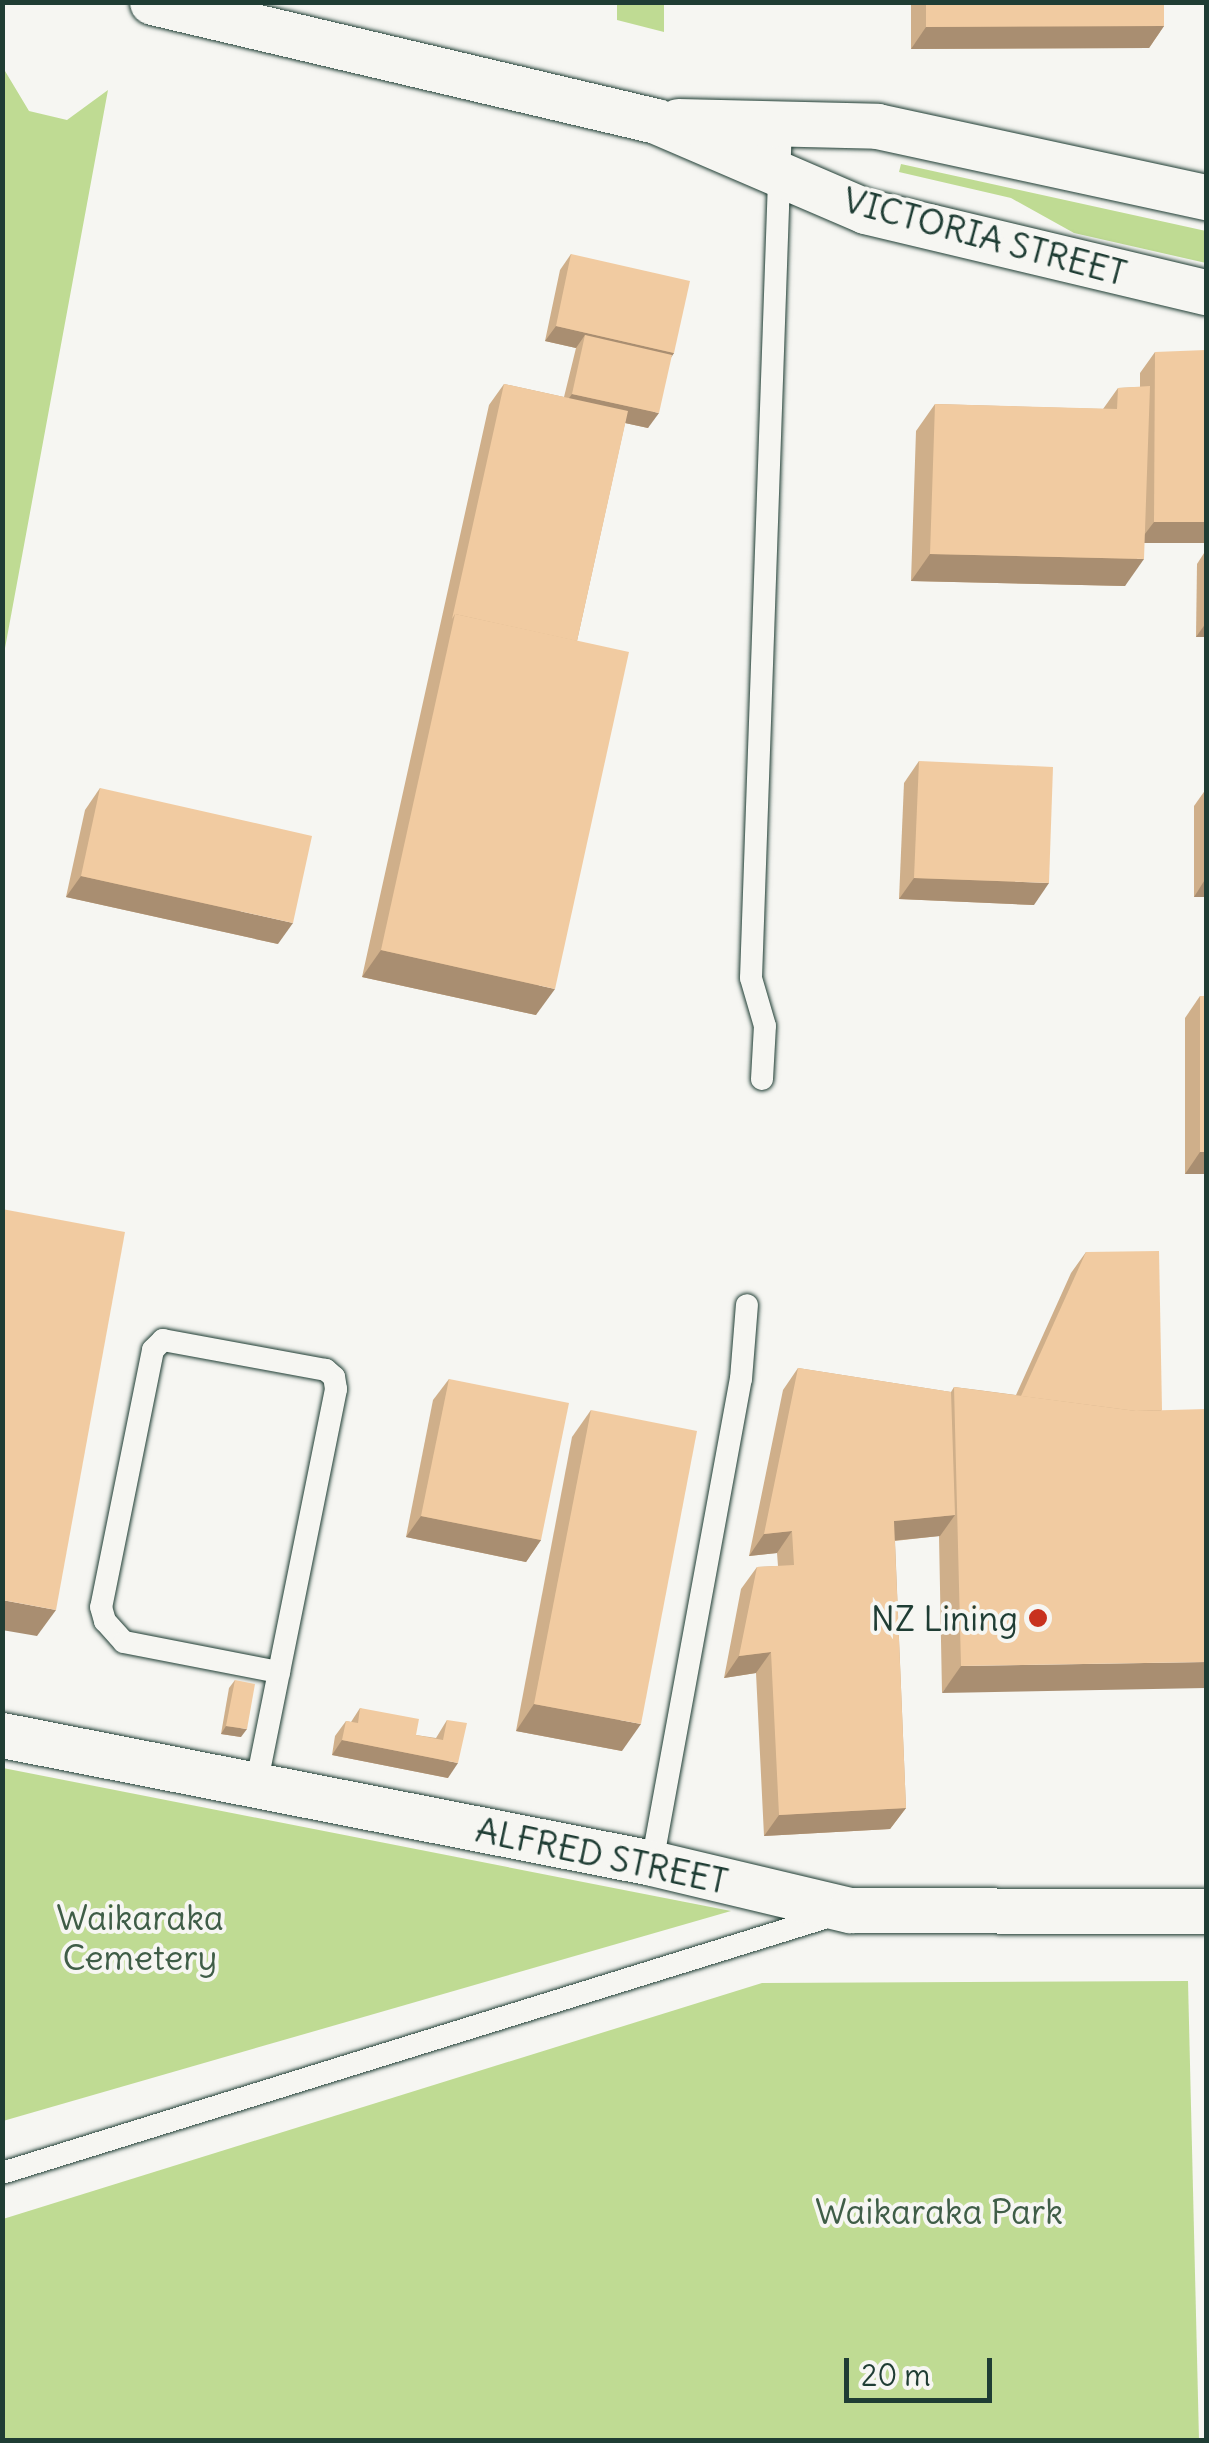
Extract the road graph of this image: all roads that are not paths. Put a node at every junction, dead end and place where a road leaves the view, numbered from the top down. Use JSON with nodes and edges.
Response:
{"nodes":[{"id":1,"x":152,"y":2,"type":"edge"},
{"id":2,"x":656,"y":121,"type":"junction"},
{"id":3,"x":781,"y":124,"type":"junction"},
{"id":4,"x":778,"y":173,"type":"junction"},
{"id":5,"x":1206,"y":197,"type":"edge"},
{"id":6,"x":1206,"y":292,"type":"edge"},
{"id":7,"x":762,"y":1079,"type":"dead end"},
{"id":8,"x":747,"y":1305,"type":"dead end"},
{"id":9,"x":279,"y":1672,"type":"junction"},
{"id":10,"x":2,"y":1735,"type":"edge"},
{"id":11,"x":256,"y":1786,"type":"junction"},
{"id":12,"x":652,"y":1863,"type":"junction"},
{"id":13,"x":850,"y":1910,"type":"junction"},
{"id":14,"x":1206,"y":1911,"type":"edge"},
{"id":15,"x":2,"y":2173,"type":"edge"}],
"edges":[{"from":1,"to":2,"type":"street","name":"VICTORIA STREET"},
{"from":2,"to":3,"type":"street","name":"VICTORIA STREET"},
{"from":2,"to":4,"type":"street","name":"VICTORIA STREET"},
{"from":3,"to":4,"type":"lane"},
{"from":3,"to":5,"type":"street","name":"VICTORIA STREET"},
{"from":4,"to":6,"type":"street","name":"VICTORIA STREET"},
{"from":4,"to":7,"type":"lane"},
{"from":8,"to":12,"type":"lane"},
{"from":9,"to":9,"type":"lane"},
{"from":9,"to":11,"type":"lane"},
{"from":10,"to":11,"type":"street","name":"ALFRED STREET"},
{"from":11,"to":12,"type":"street","name":"ALFRED STREET"},
{"from":12,"to":13,"type":"street","name":"ALFRED STREET"},
{"from":13,"to":14,"type":"street","name":"ALFRED STREET"},
{"from":13,"to":15,"type":"lane"}]}
